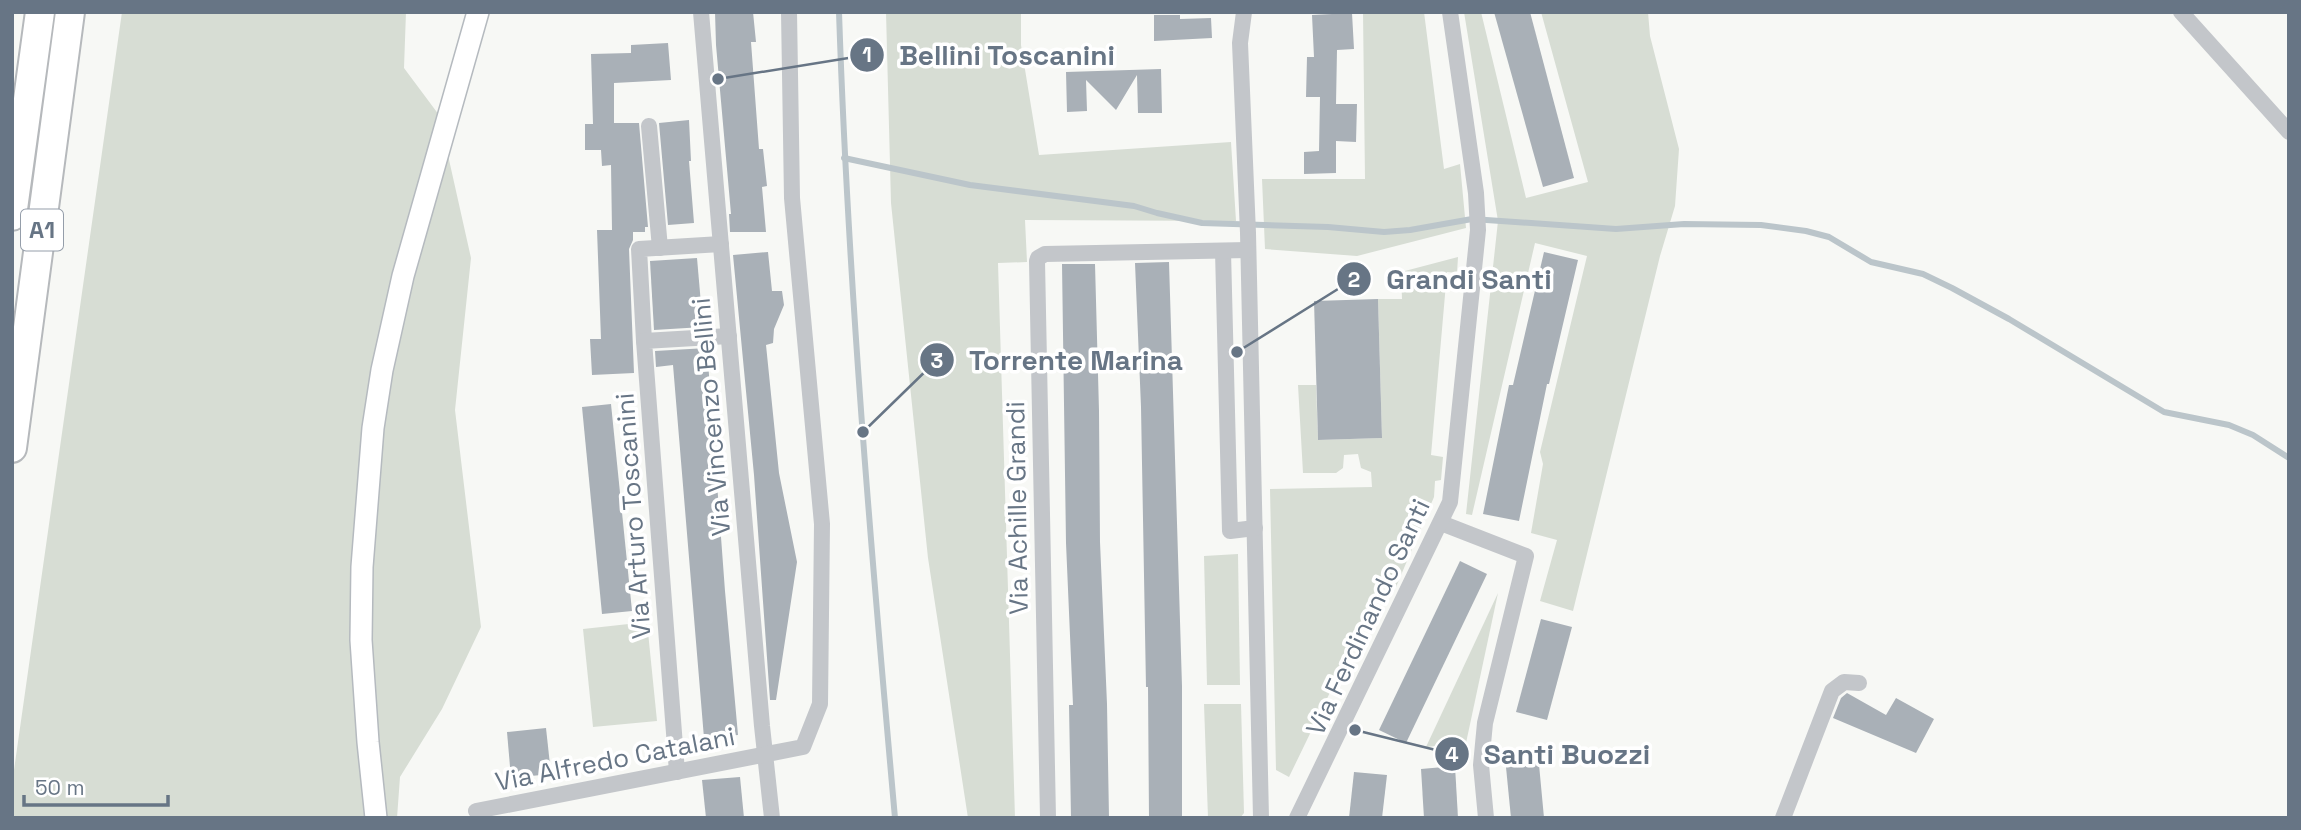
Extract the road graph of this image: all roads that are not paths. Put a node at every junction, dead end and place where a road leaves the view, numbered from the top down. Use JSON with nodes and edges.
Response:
{"nodes":[{"id":1,"x":40,"y":12,"type":"edge"},
{"id":2,"x":70,"y":12,"type":"edge"},
{"id":3,"x":478,"y":12,"type":"edge"},
{"id":4,"x":701,"y":12,"type":"edge"},
{"id":5,"x":789,"y":12,"type":"edge"},
{"id":6,"x":1244,"y":12,"type":"edge"},
{"id":7,"x":1450,"y":12,"type":"edge"},
{"id":8,"x":2181,"y":12,"type":"edge"},
{"id":9,"x":649,"y":126,"type":"dead end"},
{"id":10,"x":2289,"y":132,"type":"edge"},
{"id":11,"x":12,"y":216,"type":"edge"},
{"id":12,"x":721,"y":244,"type":"junction"},
{"id":13,"x":660,"y":248,"type":"junction"},
{"id":14,"x":1248,"y":250,"type":"junction"},
{"id":15,"x":1223,"y":251,"type":"junction"},
{"id":16,"x":729,"y":336,"type":"junction"},
{"id":17,"x":644,"y":341,"type":"junction"},
{"id":18,"x":12,"y":448,"type":"edge"},
{"id":19,"x":1441,"y":523,"type":"junction"},
{"id":20,"x":1255,"y":528,"type":"junction"},
{"id":21,"x":1859,"y":683,"type":"dead end"},
{"id":22,"x":764,"y":755,"type":"junction"},
{"id":23,"x":677,"y":772,"type":"junction"},
{"id":24,"x":476,"y":811,"type":"dead end"},
{"id":25,"x":376,"y":818,"type":"edge"},
{"id":26,"x":772,"y":818,"type":"edge"},
{"id":27,"x":1048,"y":818,"type":"edge"},
{"id":28,"x":1261,"y":818,"type":"edge"},
{"id":29,"x":1297,"y":818,"type":"edge"},
{"id":30,"x":1486,"y":818,"type":"edge"},
{"id":31,"x":1783,"y":818,"type":"edge"}],
"edges":[{"from":1,"to":11,"type":"highway","number":"A1"},
{"from":2,"to":18,"type":"highway","number":"A1"},
{"from":3,"to":25,"type":"main road"},
{"from":4,"to":12,"type":"street","name":"Via Vincenzo Bellini"},
{"from":5,"to":22,"type":"street","name":"Via Alfredo Catalani"},
{"from":6,"to":14,"type":"street"},
{"from":7,"to":19,"type":"street","name":"Via Ferdinando Santi"},
{"from":8,"to":10,"type":"street"},
{"from":9,"to":13,"type":"street"},
{"from":12,"to":13,"type":"street"},
{"from":12,"to":16,"type":"street","name":"Via Vincenzo Bellini"},
{"from":13,"to":17,"type":"street","name":"Via Arturo Toscanini"},
{"from":14,"to":15,"type":"street","name":"Via Achille Grandi"},
{"from":14,"to":20,"type":"street"},
{"from":15,"to":20,"type":"street"},
{"from":15,"to":27,"type":"street","name":"Via Achille Grandi"},
{"from":16,"to":17,"type":"street"},
{"from":16,"to":22,"type":"street","name":"Via Vincenzo Bellini"},
{"from":17,"to":23,"type":"street","name":"Via Arturo Toscanini"},
{"from":19,"to":29,"type":"street","name":"Via Ferdinando Santi"},
{"from":19,"to":30,"type":"street"},
{"from":20,"to":28,"type":"street"},
{"from":21,"to":31,"type":"street"},
{"from":22,"to":23,"type":"street","name":"Via Alfredo Catalani"},
{"from":22,"to":26,"type":"street","name":"Via Vincenzo Bellini"},
{"from":23,"to":24,"type":"street","name":"Via Alfredo Catalani"}]}
